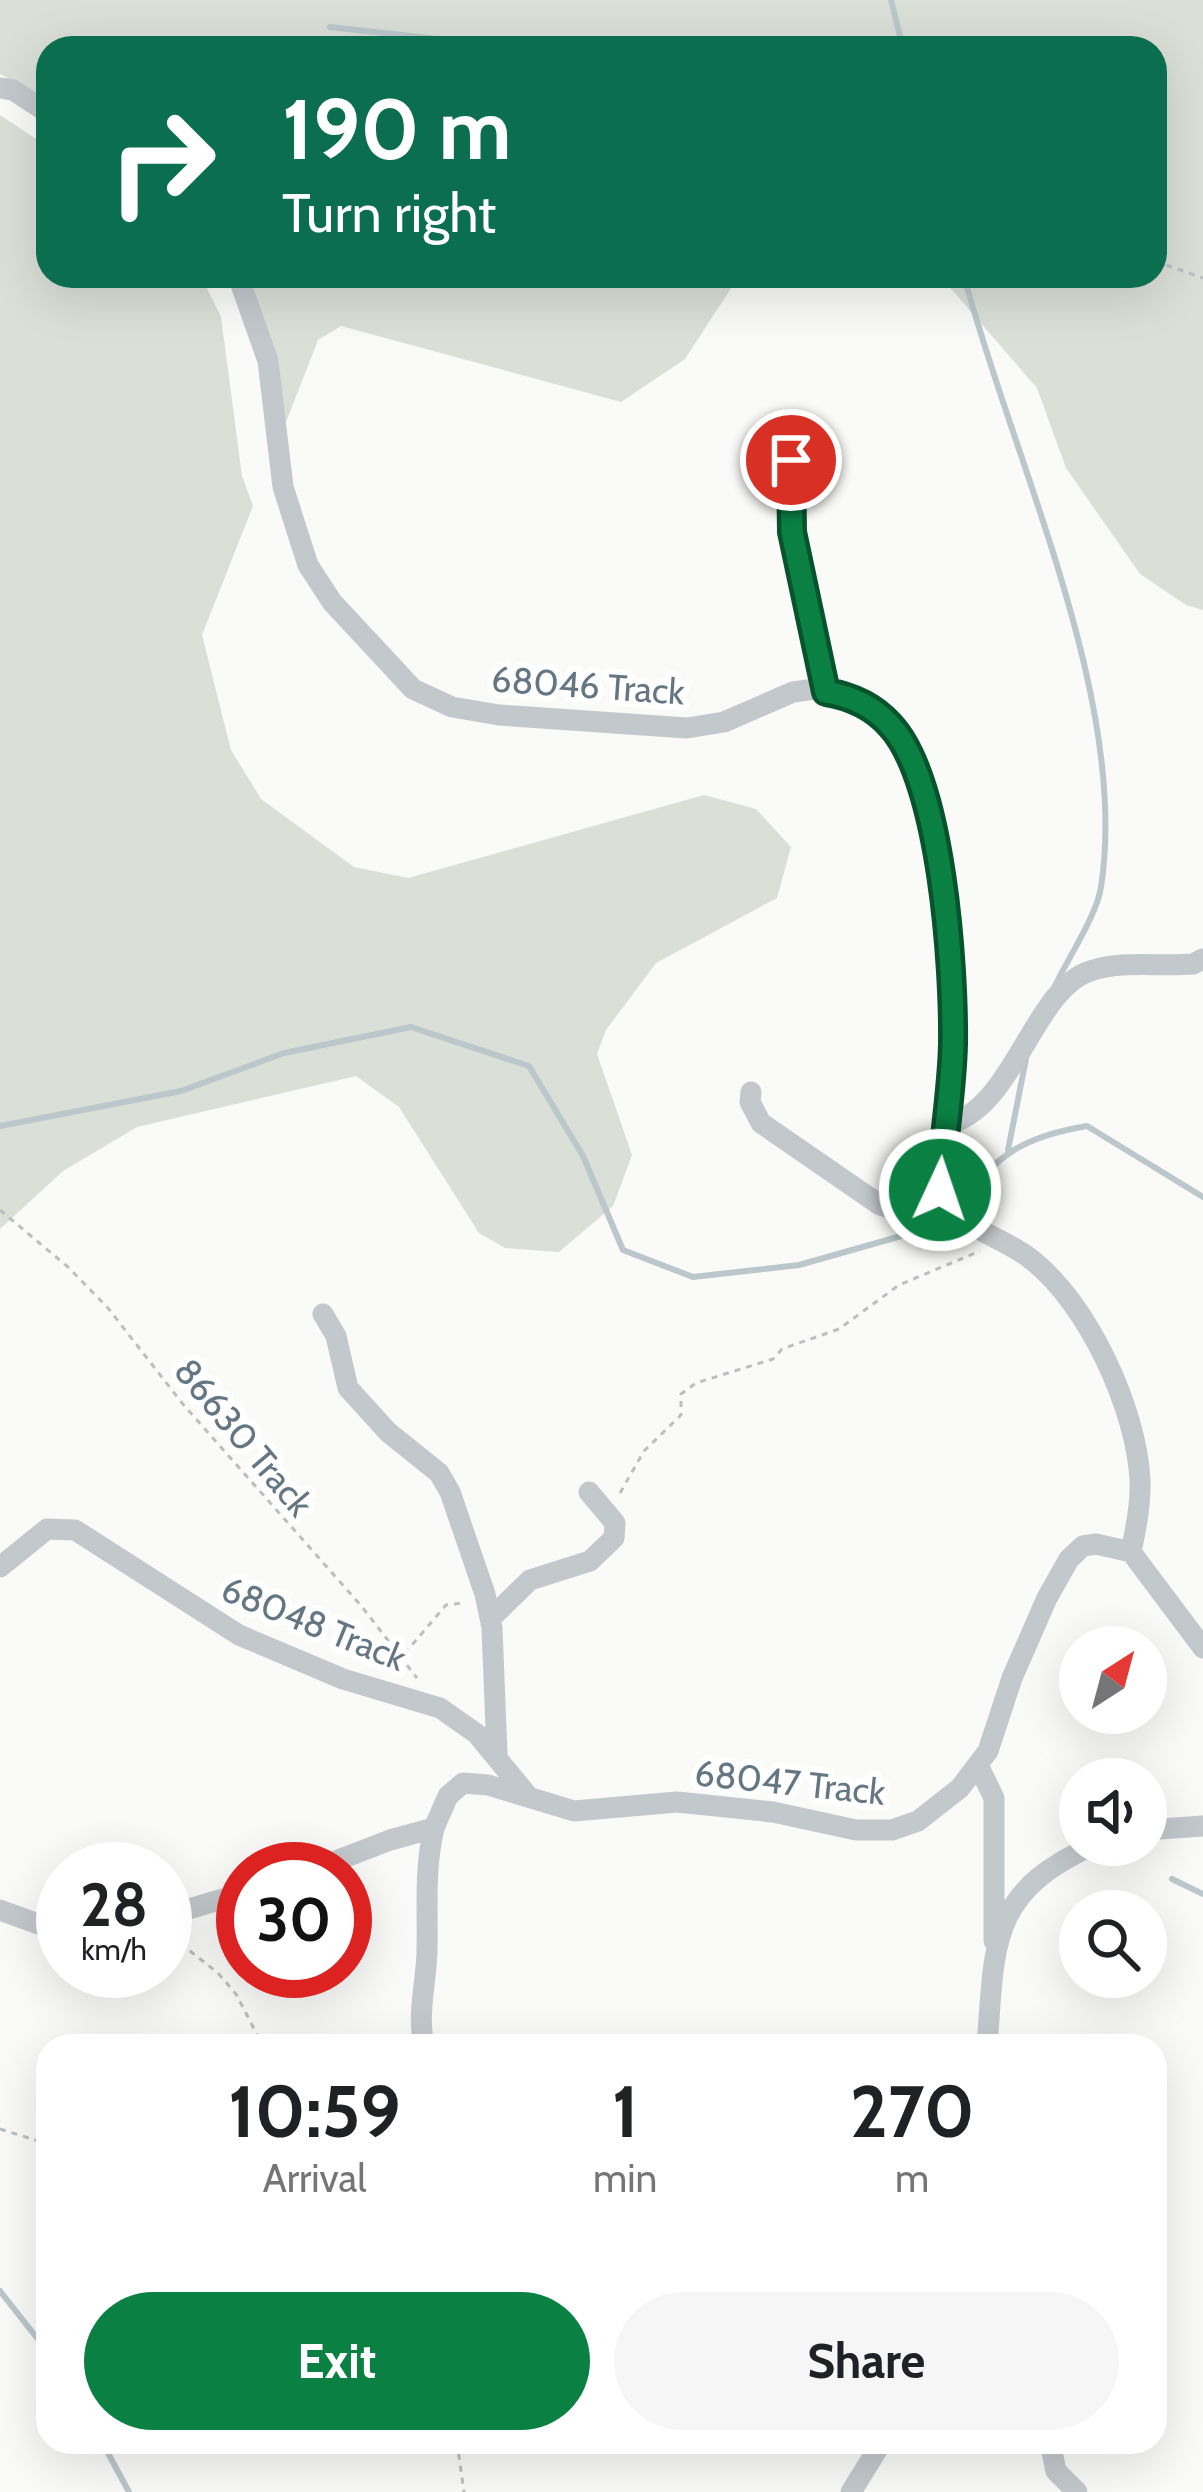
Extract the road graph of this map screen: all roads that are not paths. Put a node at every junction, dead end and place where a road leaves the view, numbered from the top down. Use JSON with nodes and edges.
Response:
{"nodes":[{"id":1,"x":0,"y":88,"type":"edge"},
{"id":2,"x":36,"y":105,"type":"edge"},
{"id":3,"x":242,"y":288,"type":"edge"},
{"id":4,"x":794,"y":415,"type":"dead end"},
{"id":5,"x":826,"y":692,"type":"junction"},
{"id":6,"x":1203,"y":959,"type":"edge"},
{"id":7,"x":751,"y":1092,"type":"dead end"},
{"id":8,"x":944,"y":1125,"type":"junction"},
{"id":9,"x":949,"y":1209,"type":"junction"},
{"id":10,"x":322,"y":1314,"type":"dead end"},
{"id":11,"x":589,"y":1492,"type":"dead end"},
{"id":12,"x":1131,"y":1552,"type":"junction"},
{"id":13,"x":0,"y":1567,"type":"edge"},
{"id":14,"x":490,"y":1619,"type":"junction"},
{"id":15,"x":1203,"y":1648,"type":"edge"},
{"id":16,"x":497,"y":1754,"type":"junction"},
{"id":17,"x":979,"y":1767,"type":"junction"},
{"id":18,"x":528,"y":1797,"type":"junction"},
{"id":19,"x":1203,"y":1826,"type":"edge"},
{"id":20,"x":434,"y":1828,"type":"junction"},
{"id":21,"x":1167,"y":1829,"type":"edge"},
{"id":22,"x":372,"y":1847,"type":"edge"},
{"id":23,"x":1059,"y":1865,"type":"edge"},
{"id":24,"x":0,"y":1910,"type":"edge"},
{"id":25,"x":36,"y":1924,"type":"edge"},
{"id":26,"x":994,"y":1947,"type":"junction"},
{"id":27,"x":423,"y":2034,"type":"edge"},
{"id":28,"x":987,"y":2034,"type":"edge"},
{"id":29,"x":875,"y":2454,"type":"edge"},
{"id":30,"x":1052,"y":2454,"type":"edge"},
{"id":31,"x":851,"y":2492,"type":"edge"},
{"id":32,"x":1077,"y":2492,"type":"edge"}],
"edges":[{"from":1,"to":2,"type":"street"},
{"from":3,"to":5,"type":"street","name":"68046 Track"},
{"from":4,"to":5,"type":"lane"},
{"from":5,"to":8,"type":"street"},
{"from":6,"to":8,"type":"street"},
{"from":7,"to":9,"type":"street"},
{"from":8,"to":9,"type":"street"},
{"from":9,"to":12,"type":"street"},
{"from":10,"to":14,"type":"street"},
{"from":11,"to":14,"type":"street"},
{"from":12,"to":15,"type":"street"},
{"from":12,"to":17,"type":"street","name":"68047 Track"},
{"from":13,"to":16,"type":"street","name":"68048 Track"},
{"from":14,"to":16,"type":"street"},
{"from":16,"to":18,"type":"street","name":"68048 Track"},
{"from":17,"to":18,"type":"street","name":"68047 Track"},
{"from":17,"to":26,"type":"street"},
{"from":18,"to":20,"type":"street","name":"68047 Track"},
{"from":19,"to":21,"type":"street"},
{"from":20,"to":22,"type":"street"},
{"from":20,"to":27,"type":"street"},
{"from":23,"to":26,"type":"street"},
{"from":24,"to":25,"type":"street"},
{"from":26,"to":28,"type":"street"},
{"from":29,"to":31,"type":"street"},
{"from":30,"to":32,"type":"street"}]}
